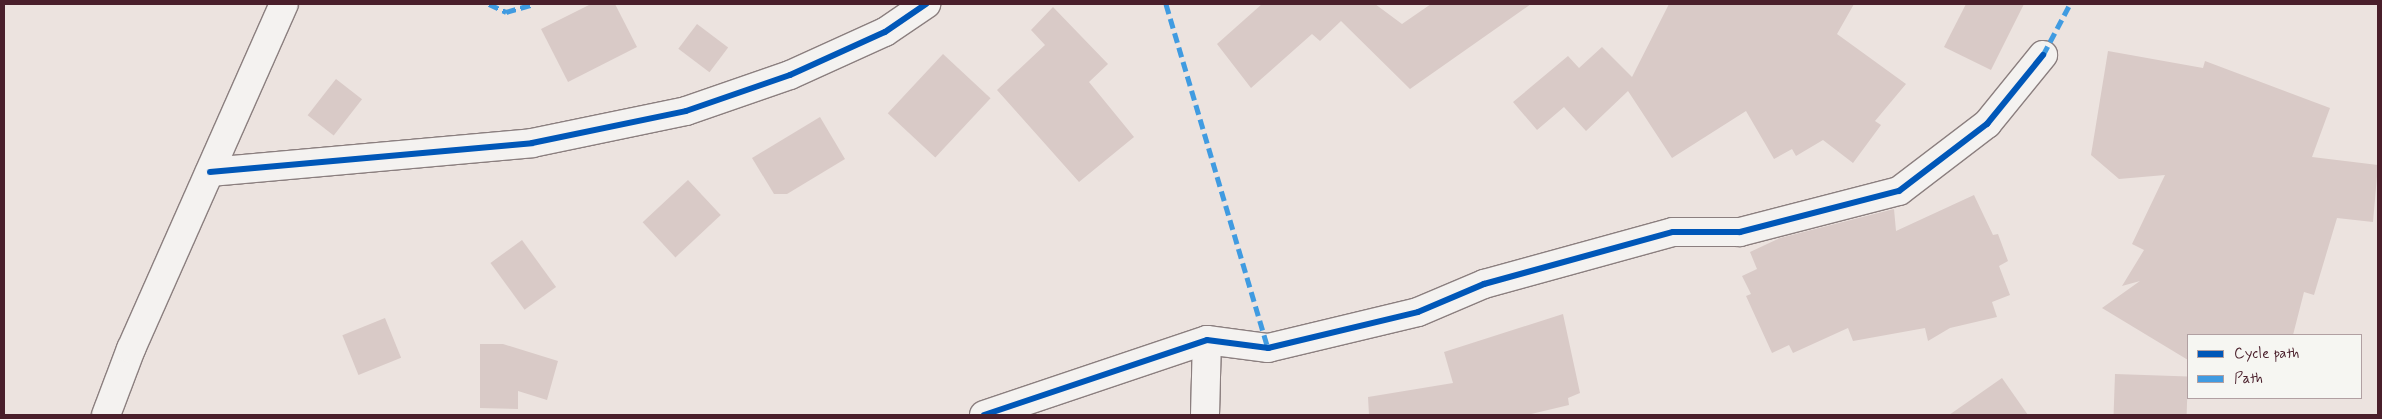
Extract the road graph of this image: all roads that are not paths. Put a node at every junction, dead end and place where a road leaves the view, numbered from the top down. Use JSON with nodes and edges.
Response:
{"nodes":[{"id":1,"x":284,"y":4,"type":"edge"},
{"id":2,"x":926,"y":4,"type":"edge"},
{"id":3,"x":2043,"y":55,"type":"dead end"},
{"id":4,"x":210,"y":172,"type":"junction"},
{"id":5,"x":1207,"y":340,"type":"junction"},
{"id":6,"x":106,"y":415,"type":"edge"},
{"id":7,"x":984,"y":415,"type":"edge"},
{"id":8,"x":1205,"y":415,"type":"edge"}],
"edges":[{"from":1,"to":4,"type":"street"},
{"from":2,"to":4,"type":"street"},
{"from":3,"to":5,"type":"street"},
{"from":4,"to":6,"type":"street"},
{"from":5,"to":7,"type":"street"},
{"from":5,"to":8,"type":"street"}]}
